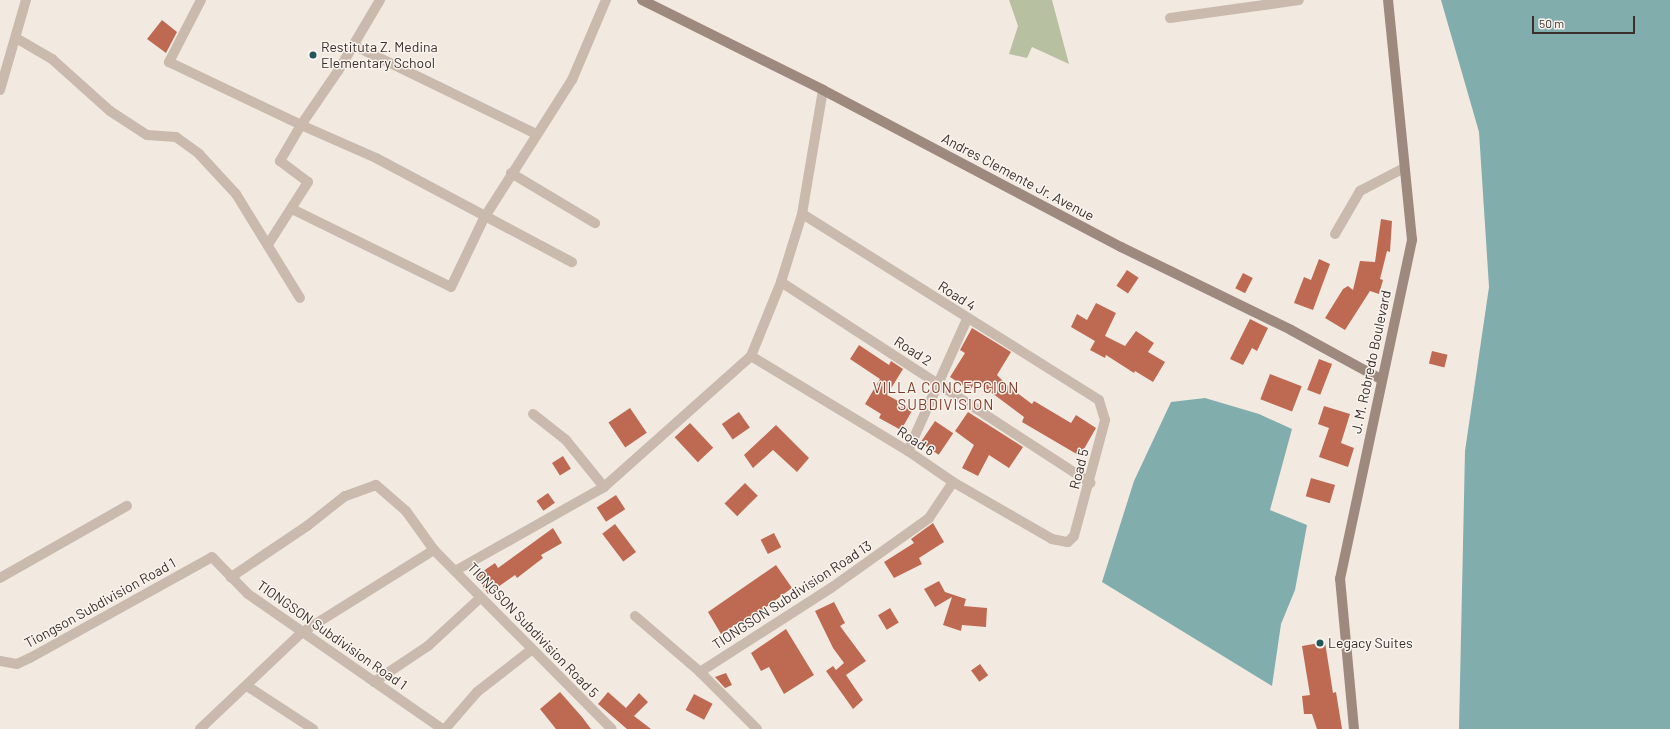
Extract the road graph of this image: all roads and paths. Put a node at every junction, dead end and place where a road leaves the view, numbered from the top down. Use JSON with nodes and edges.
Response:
{"nodes":[{"id":1,"x":26,"y":0,"type":"edge"},
{"id":2,"x":201,"y":0,"type":"edge"},
{"id":3,"x":380,"y":0,"type":"edge"},
{"id":4,"x":606,"y":0,"type":"edge"},
{"id":5,"x":642,"y":0,"type":"edge"},
{"id":6,"x":1299,"y":0,"type":"edge"},
{"id":7,"x":1388,"y":0,"type":"edge"},
{"id":8,"x":1170,"y":18,"type":"dead end"},
{"id":9,"x":16,"y":38,"type":"junction"},
{"id":10,"x":353,"y":45,"type":"junction"},
{"id":11,"x":0,"y":90,"type":"edge"},
{"id":12,"x":822,"y":90,"type":"junction"},
{"id":13,"x":301,"y":125,"type":"junction"},
{"id":14,"x":536,"y":134,"type":"junction"},
{"id":15,"x":1404,"y":168,"type":"junction"},
{"id":16,"x":511,"y":173,"type":"junction"},
{"id":17,"x":292,"y":209,"type":"junction"},
{"id":18,"x":802,"y":214,"type":"junction"},
{"id":19,"x":484,"y":218,"type":"junction"},
{"id":20,"x":595,"y":223,"type":"dead end"},
{"id":21,"x":1335,"y":234,"type":"dead end"},
{"id":22,"x":269,"y":243,"type":"junction"},
{"id":23,"x":572,"y":262,"type":"dead end"},
{"id":24,"x":781,"y":282,"type":"junction"},
{"id":25,"x":300,"y":298,"type":"dead end"},
{"id":26,"x":967,"y":319,"type":"junction"},
{"id":27,"x":751,"y":356,"type":"junction"},
{"id":28,"x":1381,"y":379,"type":"junction"},
{"id":29,"x":938,"y":384,"type":"junction"},
{"id":30,"x":1099,"y":400,"type":"joint"},
{"id":31,"x":533,"y":414,"type":"dead end"},
{"id":32,"x":908,"y":451,"type":"junction"},
{"id":33,"x":953,"y":482,"type":"junction"},
{"id":34,"x":1090,"y":483,"type":"junction"},
{"id":35,"x":604,"y":487,"type":"junction"},
{"id":36,"x":127,"y":506,"type":"dead end"},
{"id":37,"x":1068,"y":542,"type":"joint"},
{"id":38,"x":434,"y":550,"type":"junction"},
{"id":39,"x":212,"y":558,"type":"joint"},
{"id":40,"x":455,"y":571,"type":"junction"},
{"id":41,"x":0,"y":578,"type":"edge"},
{"id":42,"x":232,"y":578,"type":"junction"},
{"id":43,"x":480,"y":598,"type":"junction"},
{"id":44,"x":635,"y":616,"type":"dead end"},
{"id":45,"x":301,"y":633,"type":"junction"},
{"id":46,"x":532,"y":650,"type":"junction"},
{"id":47,"x":0,"y":661,"type":"edge"},
{"id":48,"x":700,"y":672,"type":"junction"},
{"id":49,"x":374,"y":682,"type":"junction"},
{"id":50,"x":247,"y":686,"type":"junction"},
{"id":51,"x":439,"y":728,"type":"edge"},
{"id":52,"x":200,"y":729,"type":"edge"},
{"id":53,"x":313,"y":729,"type":"edge"},
{"id":54,"x":612,"y":729,"type":"edge"},
{"id":55,"x":757,"y":729,"type":"edge"},
{"id":56,"x":1354,"y":729,"type":"edge"}],
"edges":[{"from":1,"to":9,"type":"street"},
{"from":2,"to":13,"type":"street"},
{"from":3,"to":10,"type":"street"},
{"from":4,"to":14,"type":"street"},
{"from":5,"to":12,"type":"main road","name":"Andres Clemente Jr. Avenue"},
{"from":6,"to":8,"type":"street"},
{"from":7,"to":15,"type":"main road","name":"J. M. Robredo Boulevard"},
{"from":9,"to":11,"type":"street"},
{"from":9,"to":22,"type":"street"},
{"from":10,"to":13,"type":"street"},
{"from":10,"to":14,"type":"street"},
{"from":12,"to":18,"type":"street"},
{"from":12,"to":28,"type":"main road","name":"Andres Clemente Jr. Avenue"},
{"from":13,"to":17,"type":"street"},
{"from":13,"to":19,"type":"street"},
{"from":14,"to":16,"type":"street"},
{"from":15,"to":21,"type":"street"},
{"from":15,"to":28,"type":"main road","name":"J. M. Robredo Boulevard"},
{"from":16,"to":19,"type":"street"},
{"from":16,"to":20,"type":"street"},
{"from":17,"to":19,"type":"street"},
{"from":17,"to":22,"type":"street"},
{"from":18,"to":24,"type":"street"},
{"from":18,"to":26,"type":"street","name":"Road 4"},
{"from":19,"to":23,"type":"street"},
{"from":22,"to":25,"type":"street"},
{"from":24,"to":27,"type":"street"},
{"from":24,"to":29,"type":"street","name":"Road 2"},
{"from":26,"to":29,"type":"street"},
{"from":26,"to":30,"type":"street","name":"Road 4"},
{"from":27,"to":32,"type":"street","name":"Road 6"},
{"from":27,"to":35,"type":"street"},
{"from":28,"to":56,"type":"main road","name":"J. M. Robredo Boulevard"},
{"from":29,"to":32,"type":"street"},
{"from":29,"to":34,"type":"street","name":"Road 2"},
{"from":30,"to":34,"type":"street","name":"Road 5"},
{"from":31,"to":35,"type":"street"},
{"from":32,"to":33,"type":"street","name":"Road 6"},
{"from":33,"to":37,"type":"street","name":"Road 6"},
{"from":33,"to":48,"type":"street","name":"TIONGSON Subdivision Road 13"},
{"from":34,"to":37,"type":"street","name":"Road 5"},
{"from":35,"to":40,"type":"street"},
{"from":36,"to":41,"type":"street"},
{"from":38,"to":40,"type":"street","name":"TIONGSON Subdivision Road 5"},
{"from":38,"to":42,"type":"street","name":"TIONGSON Subdivision Road 5"},
{"from":38,"to":45,"type":"street"},
{"from":39,"to":42,"type":"street","name":"TIONGSON Subdivision Road 1"},
{"from":39,"to":47,"type":"street","name":"Tiongson Subdivision Road 1"},
{"from":40,"to":43,"type":"street","name":"TIONGSON Subdivision Road 5"},
{"from":42,"to":45,"type":"street","name":"TIONGSON Subdivision Road 1"},
{"from":43,"to":46,"type":"street","name":"TIONGSON Subdivision Road 5"},
{"from":43,"to":49,"type":"street"},
{"from":44,"to":48,"type":"street"},
{"from":45,"to":49,"type":"street","name":"TIONGSON Subdivision Road 1"},
{"from":45,"to":50,"type":"street"},
{"from":46,"to":51,"type":"street"},
{"from":46,"to":54,"type":"street","name":"TIONGSON Subdivision Road 5"},
{"from":48,"to":55,"type":"street"},
{"from":49,"to":51,"type":"street","name":"TIONGSON Subdivision Road 1"},
{"from":50,"to":52,"type":"street"},
{"from":50,"to":53,"type":"street"}]}
